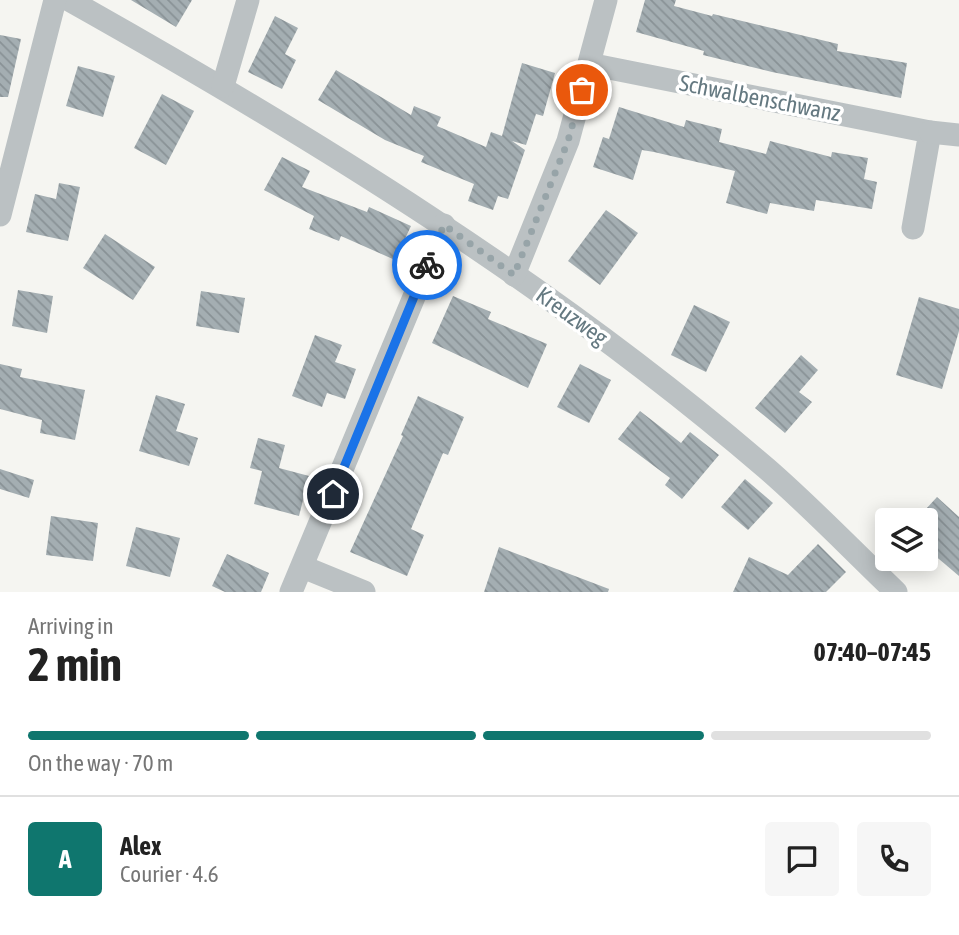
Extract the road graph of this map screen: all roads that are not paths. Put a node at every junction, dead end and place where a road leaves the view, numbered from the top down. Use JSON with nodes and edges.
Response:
{"nodes":[{"id":1,"x":55,"y":0,"type":"edge"},
{"id":2,"x":69,"y":0,"type":"edge"},
{"id":3,"x":248,"y":0,"type":"edge"},
{"id":4,"x":607,"y":0,"type":"edge"},
{"id":5,"x":589,"y":64,"type":"junction"},
{"id":6,"x":223,"y":86,"type":"junction"},
{"id":7,"x":930,"y":132,"type":"junction"},
{"id":8,"x":959,"y":135,"type":"edge"},
{"id":9,"x":0,"y":215,"type":"edge"},
{"id":10,"x":444,"y":225,"type":"junction"},
{"id":11,"x":913,"y":228,"type":"dead end"},
{"id":12,"x":514,"y":275,"type":"junction"},
{"id":13,"x":303,"y":567,"type":"junction"},
{"id":14,"x":291,"y":592,"type":"edge"},
{"id":15,"x":364,"y":592,"type":"edge"},
{"id":16,"x":896,"y":592,"type":"edge"}],
"edges":[{"from":1,"to":9,"type":"street"},
{"from":2,"to":6,"type":"street","name":"Kreuzweg"},
{"from":3,"to":6,"type":"street"},
{"from":4,"to":5,"type":"street"},
{"from":5,"to":7,"type":"street","name":"Schwalbenschwanz"},
{"from":5,"to":12,"type":"street"},
{"from":6,"to":10,"type":"street","name":"Kreuzweg"},
{"from":7,"to":8,"type":"street","name":"Schwalbenschwanz"},
{"from":7,"to":11,"type":"street"},
{"from":10,"to":12,"type":"street","name":"Kreuzweg"},
{"from":10,"to":13,"type":"street"},
{"from":12,"to":16,"type":"street","name":"Kreuzweg"},
{"from":13,"to":14,"type":"street"},
{"from":13,"to":15,"type":"street"}]}
